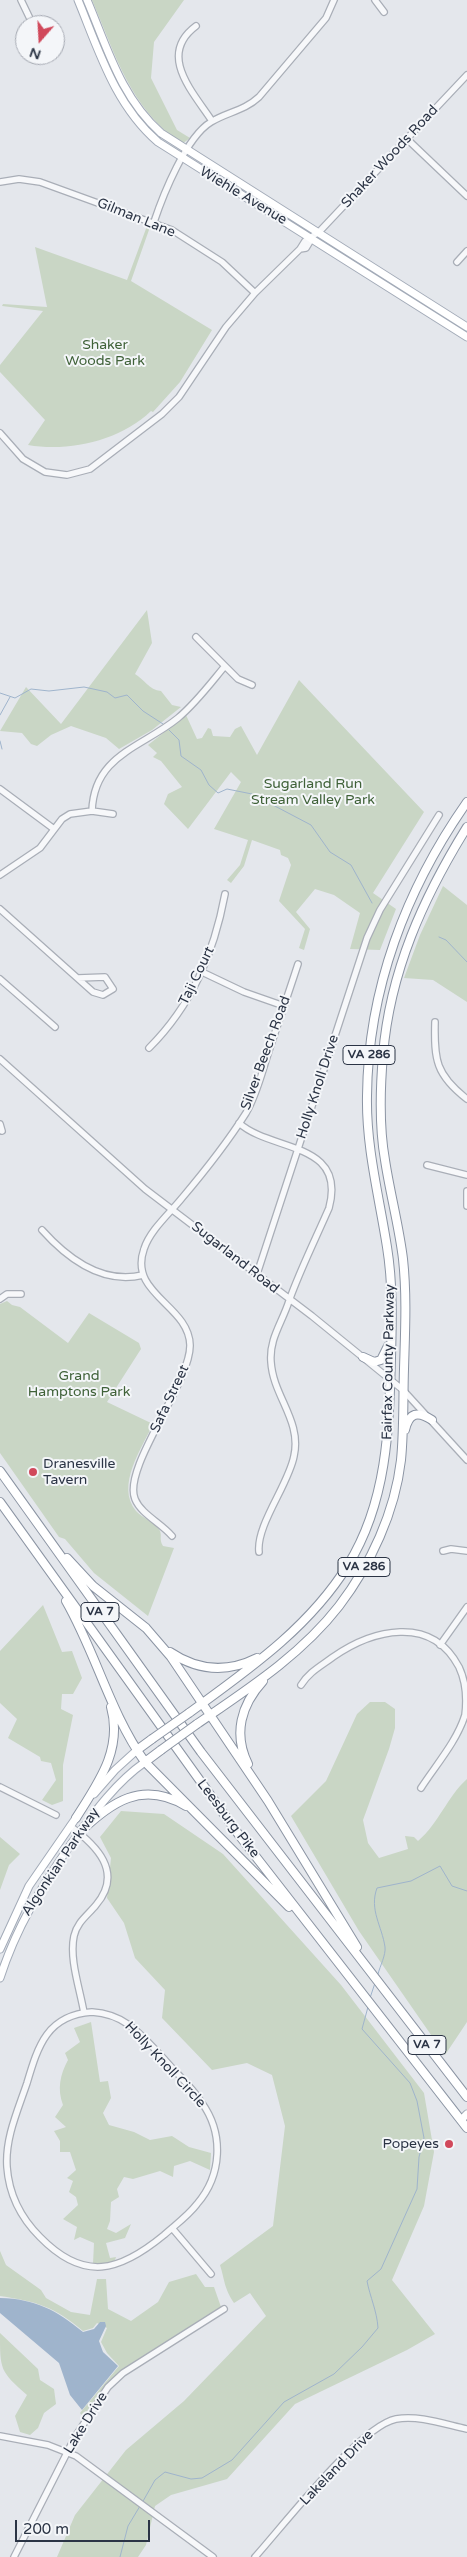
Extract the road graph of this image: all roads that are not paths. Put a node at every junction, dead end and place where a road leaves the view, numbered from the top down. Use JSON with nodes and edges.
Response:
{"nodes":[{"id":1,"x":20,"y":0,"type":"edge"},
{"id":2,"x":78,"y":0,"type":"edge"},
{"id":3,"x":87,"y":0,"type":"edge"},
{"id":4,"x":334,"y":0,"type":"edge"},
{"id":5,"x":375,"y":0,"type":"edge"},
{"id":6,"x":384,"y":12,"type":"dead end"},
{"id":7,"x":28,"y":15,"type":"edge"},
{"id":8,"x":196,"y":26,"type":"dead end"},
{"id":9,"x":467,"y":75,"type":"edge"},
{"id":10,"x":212,"y":121,"type":"junction"},
{"id":11,"x":406,"y":138,"type":"junction"},
{"id":12,"x":187,"y":151,"type":"junction"},
{"id":13,"x":182,"y":159,"type":"junction"},
{"id":14,"x":0,"y":182,"type":"edge"},
{"id":15,"x":467,"y":196,"type":"edge"},
{"id":16,"x":154,"y":222,"type":"junction"},
{"id":17,"x":319,"y":232,"type":"junction"},
{"id":18,"x":312,"y":238,"type":"junction"},
{"id":19,"x":467,"y":251,"type":"edge"},
{"id":20,"x":456,"y":262,"type":"dead end"},
{"id":21,"x":255,"y":293,"type":"junction"},
{"id":22,"x":467,"y":327,"type":"edge"},
{"id":23,"x":467,"y":337,"type":"edge"},
{"id":24,"x":0,"y":434,"type":"edge"},
{"id":25,"x":196,"y":637,"type":"dead end"},
{"id":26,"x":225,"y":666,"type":"junction"},
{"id":27,"x":252,"y":685,"type":"dead end"},
{"id":28,"x":0,"y":789,"type":"edge"},
{"id":29,"x":466,"y":805,"type":"edge"},
{"id":30,"x":92,"y":811,"type":"junction"},
{"id":31,"x":113,"y":814,"type":"dead end"},
{"id":32,"x":439,"y":815,"type":"dead end"},
{"id":33,"x":467,"y":827,"type":"edge"},
{"id":34,"x":54,"y":829,"type":"junction"},
{"id":35,"x":465,"y":833,"type":"edge"},
{"id":36,"x":0,"y":875,"type":"edge"},
{"id":37,"x":225,"y":894,"type":"dead end"},
{"id":38,"x":0,"y":909,"type":"edge"},
{"id":39,"x":298,"y":964,"type":"dead end"},
{"id":40,"x":202,"y":972,"type":"junction"},
{"id":41,"x":78,"y":978,"type":"junction"},
{"id":42,"x":0,"y":980,"type":"edge"},
{"id":43,"x":284,"y":1006,"type":"junction"},
{"id":44,"x":435,"y":1022,"type":"dead end"},
{"id":45,"x":55,"y":1027,"type":"dead end"},
{"id":46,"x":149,"y":1048,"type":"dead end"},
{"id":47,"x":0,"y":1059,"type":"edge"},
{"id":48,"x":467,"y":1099,"type":"edge"},
{"id":49,"x":239,"y":1123,"type":"junction"},
{"id":50,"x":0,"y":1124,"type":"edge"},
{"id":51,"x":2,"y":1131,"type":"dead end"},
{"id":52,"x":298,"y":1149,"type":"junction"},
{"id":53,"x":427,"y":1165,"type":"dead end"},
{"id":54,"x":467,"y":1175,"type":"edge"},
{"id":55,"x":467,"y":1191,"type":"edge"},
{"id":56,"x":467,"y":1206,"type":"edge"},
{"id":57,"x":172,"y":1210,"type":"junction"},
{"id":58,"x":42,"y":1230,"type":"dead end"},
{"id":59,"x":143,"y":1274,"type":"junction"},
{"id":60,"x":257,"y":1274,"type":"junction"},
{"id":61,"x":21,"y":1294,"type":"dead end"},
{"id":62,"x":0,"y":1299,"type":"edge"},
{"id":63,"x":290,"y":1300,"type":"junction"},
{"id":64,"x":392,"y":1324,"type":"junction"},
{"id":65,"x":363,"y":1357,"type":"junction"},
{"id":66,"x":390,"y":1380,"type":"junction"},
{"id":67,"x":403,"y":1390,"type":"junction"},
{"id":68,"x":432,"y":1420,"type":"junction"},
{"id":69,"x":401,"y":1449,"type":"junction"},
{"id":70,"x":467,"y":1460,"type":"edge"},
{"id":71,"x":0,"y":1471,"type":"edge"},
{"id":72,"x":0,"y":1502,"type":"edge"},
{"id":73,"x":41,"y":1529,"type":"junction"},
{"id":74,"x":172,"y":1536,"type":"dead end"},
{"id":75,"x":443,"y":1551,"type":"dead end"},
{"id":76,"x":467,"y":1551,"type":"edge"},
{"id":77,"x":259,"y":1552,"type":"dead end"},
{"id":78,"x":46,"y":1567,"type":"junction"},
{"id":79,"x":467,"y":1608,"type":"edge"},
{"id":80,"x":440,"y":1645,"type":"junction"},
{"id":81,"x":162,"y":1646,"type":"junction"},
{"id":82,"x":274,"y":1648,"type":"junction"},
{"id":83,"x":285,"y":1662,"type":"junction"},
{"id":84,"x":302,"y":1685,"type":"dead end"},
{"id":85,"x":107,"y":1693,"type":"junction"},
{"id":86,"x":203,"y":1702,"type":"junction"},
{"id":87,"x":211,"y":1715,"type":"junction"},
{"id":88,"x":137,"y":1750,"type":"junction"},
{"id":89,"x":145,"y":1762,"type":"junction"},
{"id":90,"x":0,"y":1787,"type":"edge"},
{"id":91,"x":421,"y":1788,"type":"dead end"},
{"id":92,"x":268,"y":1801,"type":"junction"},
{"id":93,"x":56,"y":1815,"type":"dead end"},
{"id":94,"x":76,"y":1818,"type":"junction"},
{"id":95,"x":202,"y":1818,"type":"junction"},
{"id":96,"x":70,"y":1826,"type":"junction"},
{"id":97,"x":79,"y":1833,"type":"junction"},
{"id":98,"x":0,"y":1949,"type":"edge"},
{"id":99,"x":370,"y":1970,"type":"junction"},
{"id":100,"x":346,"y":1971,"type":"junction"},
{"id":101,"x":0,"y":1978,"type":"edge"},
{"id":102,"x":84,"y":2012,"type":"junction"},
{"id":103,"x":467,"y":2097,"type":"edge"},
{"id":104,"x":466,"y":2118,"type":"edge"},
{"id":105,"x":467,"y":2128,"type":"edge"},
{"id":106,"x":172,"y":2228,"type":"junction"},
{"id":107,"x":211,"y":2274,"type":"dead end"},
{"id":108,"x":224,"y":2309,"type":"dead end"},
{"id":109,"x":467,"y":2429,"type":"edge"},
{"id":110,"x":0,"y":2436,"type":"edge"},
{"id":111,"x":68,"y":2452,"type":"junction"},
{"id":112,"x":14,"y":2557,"type":"edge"},
{"id":113,"x":213,"y":2557,"type":"edge"},
{"id":114,"x":255,"y":2557,"type":"edge"}],
"edges":[{"from":1,"to":7,"type":"street"},
{"from":2,"to":13,"type":"main road","name":"Wiehle Avenue"},
{"from":3,"to":12,"type":"main road","name":"Wiehle Avenue"},
{"from":4,"to":10,"type":"street"},
{"from":5,"to":6,"type":"street"},
{"from":8,"to":10,"type":"street"},
{"from":9,"to":11,"type":"street","name":"Shaker Woods Road"},
{"from":10,"to":12,"type":"street"},
{"from":11,"to":15,"type":"street"},
{"from":11,"to":17,"type":"street","name":"Shaker Woods Road"},
{"from":12,"to":13,"type":"street"},
{"from":12,"to":17,"type":"main road","name":"Wiehle Avenue"},
{"from":13,"to":16,"type":"street"},
{"from":13,"to":18,"type":"main road","name":"Wiehle Avenue"},
{"from":14,"to":16,"type":"street","name":"Gilman Lane"},
{"from":16,"to":21,"type":"street","name":"Gilman Lane"},
{"from":17,"to":18,"type":"street","name":"Shaker Woods Road"},
{"from":17,"to":22,"type":"main road","name":"Wiehle Avenue"},
{"from":18,"to":21,"type":"street","name":"Shaker Woods Road"},
{"from":18,"to":23,"type":"main road","name":"Wiehle Avenue"},
{"from":19,"to":20,"type":"street"},
{"from":21,"to":24,"type":"street","name":"Shaker Woods Road"},
{"from":25,"to":26,"type":"street"},
{"from":26,"to":27,"type":"street"},
{"from":26,"to":30,"type":"street"},
{"from":28,"to":34,"type":"street"},
{"from":29,"to":64,"type":"highway","name":"Fairfax County Parkway","number":"VA 286"},
{"from":30,"to":31,"type":"street"},
{"from":30,"to":34,"type":"street"},
{"from":32,"to":52,"type":"street","name":"Holly Knoll Drive"},
{"from":33,"to":35,"type":"highway","name":"Fairfax County Parkway","number":"VA 286"},
{"from":34,"to":36,"type":"street"},
{"from":35,"to":67,"type":"highway","name":"Fairfax County Parkway","number":"VA 286"},
{"from":37,"to":40,"type":"street","name":"Taji Court"},
{"from":38,"to":41,"type":"street"},
{"from":39,"to":43,"type":"street","name":"Silver Beech Road"},
{"from":40,"to":43,"type":"street"},
{"from":40,"to":46,"type":"street","name":"Taji Court"},
{"from":41,"to":41,"type":"street"},
{"from":42,"to":45,"type":"street"},
{"from":43,"to":49,"type":"street","name":"Silver Beech Road"},
{"from":44,"to":48,"type":"street"},
{"from":47,"to":57,"type":"street","name":"Sugarland Road"},
{"from":49,"to":52,"type":"street"},
{"from":49,"to":57,"type":"street","name":"Silver Beech Road"},
{"from":50,"to":51,"type":"street"},
{"from":52,"to":60,"type":"street","name":"Holly Knoll Drive"},
{"from":52,"to":63,"type":"street"},
{"from":53,"to":54,"type":"street"},
{"from":55,"to":56,"type":"street"},
{"from":57,"to":59,"type":"street"},
{"from":57,"to":60,"type":"street","name":"Sugarland Road"},
{"from":58,"to":59,"type":"street"},
{"from":59,"to":74,"type":"street","name":"Safa Street"},
{"from":60,"to":63,"type":"street","name":"Sugarland Road"},
{"from":61,"to":62,"type":"street"},
{"from":63,"to":65,"type":"street","name":"Sugarland Road"},
{"from":63,"to":77,"type":"street"},
{"from":64,"to":65,"type":"highway"},
{"from":64,"to":66,"type":"highway","name":"Fairfax County Parkway","number":"VA 286"},
{"from":65,"to":66,"type":"street","name":"Sugarland Road"},
{"from":66,"to":67,"type":"street","name":"Sugarland Road"},
{"from":66,"to":82,"type":"highway","name":"Fairfax County Parkway","number":"VA 286"},
{"from":67,"to":68,"type":"street","name":"Sugarland Road"},
{"from":67,"to":69,"type":"highway","name":"Fairfax County Parkway","number":"VA 286"},
{"from":68,"to":69,"type":"highway"},
{"from":68,"to":70,"type":"street","name":"Sugarland Road"},
{"from":69,"to":83,"type":"highway","name":"Fairfax County Parkway","number":"VA 286"},
{"from":71,"to":73,"type":"highway","name":"Leesburg Pike","number":"VA 7"},
{"from":72,"to":78,"type":"highway","name":"Leesburg Pike","number":"VA 7"},
{"from":73,"to":81,"type":"highway"},
{"from":73,"to":99,"type":"highway","name":"Leesburg Pike","number":"VA 7"},
{"from":75,"to":76,"type":"street"},
{"from":78,"to":85,"type":"highway"},
{"from":78,"to":100,"type":"highway","name":"Leesburg Pike","number":"VA 7"},
{"from":79,"to":80,"type":"street"},
{"from":80,"to":84,"type":"street"},
{"from":80,"to":91,"type":"street"},
{"from":81,"to":82,"type":"highway"},
{"from":81,"to":86,"type":"highway"},
{"from":82,"to":86,"type":"highway","name":"Fairfax County Parkway","number":"VA 286"},
{"from":83,"to":87,"type":"highway","name":"Fairfax County Parkway","number":"VA 286"},
{"from":83,"to":92,"type":"highway"},
{"from":85,"to":88,"type":"highway"},
{"from":85,"to":94,"type":"highway"},
{"from":86,"to":87,"type":"highway"},
{"from":86,"to":88,"type":"highway","name":"Fairfax County Parkway","number":"VA 286","bridge":true},
{"from":87,"to":89,"type":"highway","name":"Fairfax County Parkway","number":"VA 286","bridge":true},
{"from":87,"to":92,"type":"highway"},
{"from":88,"to":89,"type":"highway"},
{"from":88,"to":94,"type":"main road","name":"Algonkian Parkway"},
{"from":89,"to":95,"type":"highway"},
{"from":89,"to":97,"type":"main road","name":"Algonkian Parkway"},
{"from":90,"to":93,"type":"street"},
{"from":92,"to":99,"type":"highway"},
{"from":94,"to":96,"type":"main road","name":"Algonkian Parkway"},
{"from":95,"to":97,"type":"highway"},
{"from":95,"to":100,"type":"highway"},
{"from":96,"to":97,"type":"street"},
{"from":96,"to":98,"type":"main road","name":"Algonkian Parkway"},
{"from":97,"to":101,"type":"main road","name":"Algonkian Parkway"},
{"from":97,"to":102,"type":"street"},
{"from":99,"to":103,"type":"highway","name":"Leesburg Pike","number":"VA 7"},
{"from":100,"to":104,"type":"highway","name":"Leesburg Pike","number":"VA 7"},
{"from":102,"to":106,"type":"street","name":"Holly Knoll Circle"},
{"from":102,"to":106,"type":"street","name":"Holly Knoll Circle"},
{"from":104,"to":105,"type":"highway","name":"Leesburg Pike","number":"VA 7"},
{"from":106,"to":107,"type":"street"},
{"from":108,"to":111,"type":"street","name":"Lake Drive"},
{"from":109,"to":114,"type":"street","name":"Lakeland Drive"},
{"from":110,"to":111,"type":"street"},
{"from":111,"to":112,"type":"street","name":"Lake Drive"},
{"from":111,"to":113,"type":"street"}]}
